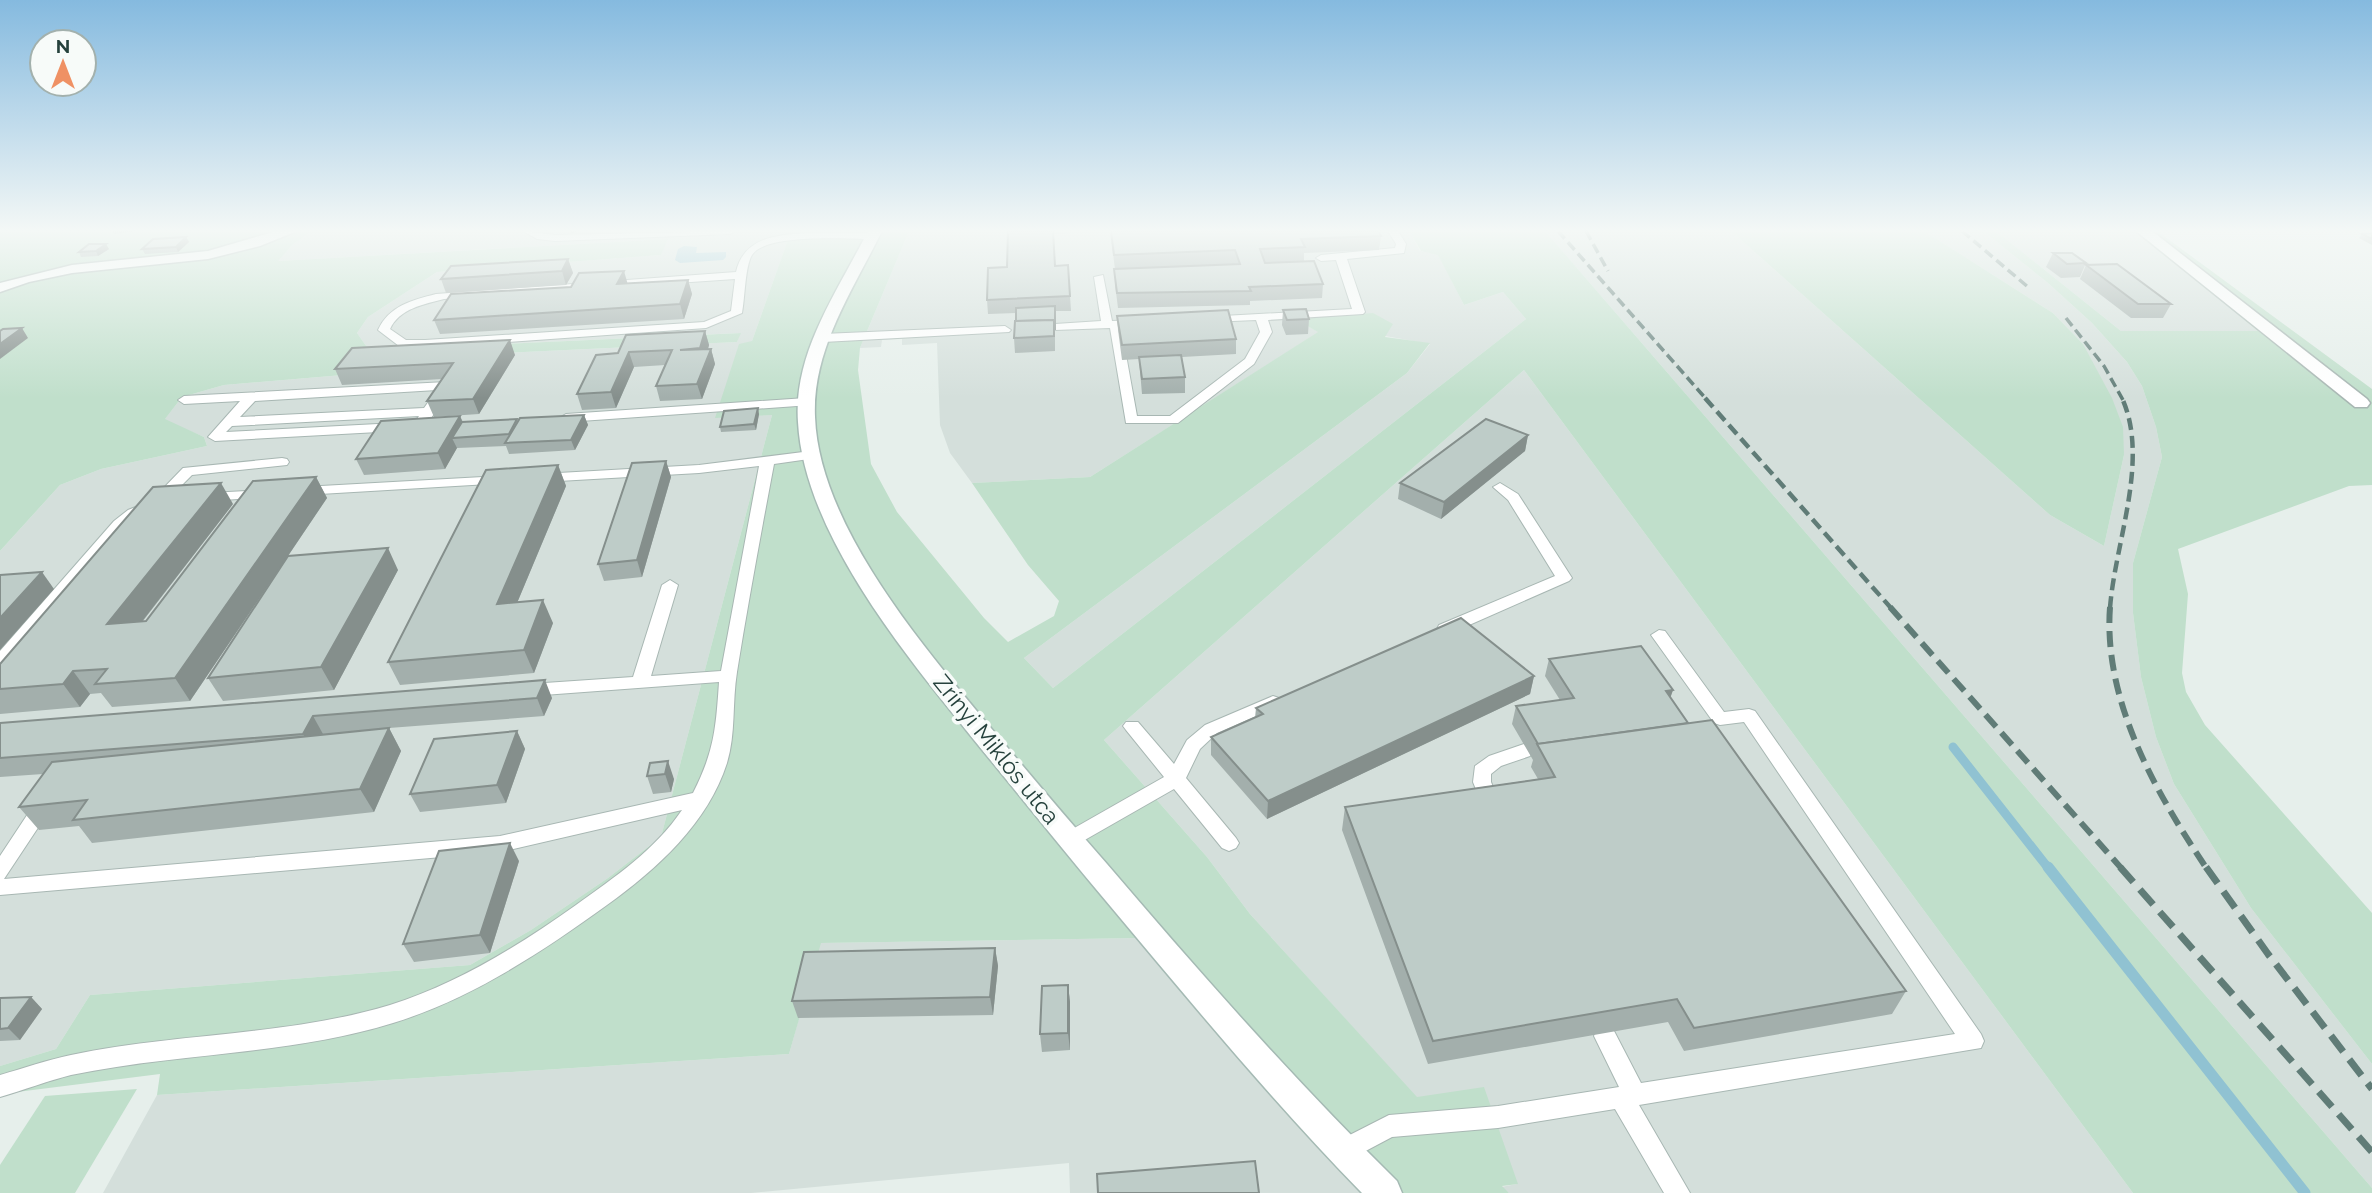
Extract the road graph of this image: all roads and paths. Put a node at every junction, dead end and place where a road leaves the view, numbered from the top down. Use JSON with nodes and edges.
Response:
{"nodes":[{"id":1,"x":577,"y":287,"type":"edge"},
{"id":2,"x":741,"y":287,"type":"edge"},
{"id":3,"x":848,"y":287,"type":"edge"},
{"id":4,"x":1101,"y":287,"type":"edge"},
{"id":5,"x":1351,"y":287,"type":"edge"},
{"id":6,"x":2213,"y":287,"type":"edge"},
{"id":7,"x":1261,"y":317,"type":"junction"},
{"id":8,"x":1195,"y":320,"type":"edge"},
{"id":9,"x":1155,"y":322,"type":"edge"},
{"id":10,"x":1111,"y":324,"type":"junction"},
{"id":11,"x":1055,"y":327,"type":"edge"},
{"id":12,"x":1005,"y":330,"type":"dead end"},
{"id":13,"x":823,"y":338,"type":"junction"},
{"id":14,"x":251,"y":397,"type":"junction"},
{"id":15,"x":184,"y":400,"type":"dead end"},
{"id":16,"x":806,"y":402,"type":"junction"},
{"id":17,"x":2361,"y":403,"type":"dead end"},
{"id":18,"x":556,"y":418,"type":"edge"},
{"id":19,"x":426,"y":421,"type":"junction"},
{"id":20,"x":228,"y":422,"type":"junction"},
{"id":21,"x":811,"y":455,"type":"junction"},
{"id":22,"x":282,"y":462,"type":"dead end"},
{"id":23,"x":767,"y":462,"type":"junction"},
{"id":24,"x":1500,"y":487,"type":"dead end"},
{"id":25,"x":156,"y":503,"type":"junction"},
{"id":26,"x":670,"y":584,"type":"dead end"},
{"id":27,"x":1659,"y":635,"type":"dead end"},
{"id":28,"x":1425,"y":637,"type":"edge"},
{"id":29,"x":0,"y":662,"type":"edge"},
{"id":30,"x":729,"y":676,"type":"junction"},
{"id":31,"x":640,"y":683,"type":"junction"},
{"id":32,"x":518,"y":690,"type":"edge"},
{"id":33,"x":1287,"y":696,"type":"edge"},
{"id":34,"x":1132,"y":726,"type":"dead end"},
{"id":35,"x":1524,"y":751,"type":"dead end"},
{"id":36,"x":1176,"y":779,"type":"junction"},
{"id":37,"x":55,"y":788,"type":"edge"},
{"id":38,"x":700,"y":799,"type":"junction"},
{"id":39,"x":1491,"y":804,"type":"edge"},
{"id":40,"x":1069,"y":840,"type":"junction"},
{"id":41,"x":1229,"y":843,"type":"dead end"},
{"id":42,"x":0,"y":873,"type":"edge"},
{"id":43,"x":0,"y":887,"type":"edge"},
{"id":44,"x":1605,"y":1036,"type":"edge"},
{"id":45,"x":0,"y":1086,"type":"edge"},
{"id":46,"x":1628,"y":1096,"type":"junction"},
{"id":47,"x":1343,"y":1152,"type":"junction"},
{"id":48,"x":1385,"y":1193,"type":"edge"},
{"id":49,"x":1678,"y":1193,"type":"edge"}],
"edges":[{"from":1,"to":2,"type":"lane"},
{"from":3,"to":13,"type":"main road","name":"Zrínyi Miklós utca"},
{"from":4,"to":10,"type":"lane"},
{"from":5,"to":7,"type":"lane"},
{"from":6,"to":17,"type":"main road"},
{"from":7,"to":8,"type":"lane"},
{"from":7,"to":10,"type":"lane"},
{"from":9,"to":10,"type":"lane"},
{"from":10,"to":11,"type":"lane"},
{"from":12,"to":13,"type":"lane"},
{"from":13,"to":16,"type":"main road","name":"Zrínyi Miklós utca"},
{"from":14,"to":15,"type":"lane"},
{"from":14,"to":19,"type":"lane"},
{"from":14,"to":20,"type":"lane"},
{"from":16,"to":18,"type":"lane"},
{"from":16,"to":21,"type":"main road","name":"Zrínyi Miklós utca"},
{"from":19,"to":20,"type":"lane"},
{"from":19,"to":20,"type":"lane"},
{"from":21,"to":23,"type":"lane"},
{"from":21,"to":40,"type":"main road","name":"Zrínyi Miklós utca"},
{"from":22,"to":25,"type":"lane"},
{"from":23,"to":25,"type":"lane"},
{"from":23,"to":30,"type":"lane"},
{"from":24,"to":28,"type":"lane"},
{"from":25,"to":29,"type":"lane"},
{"from":26,"to":31,"type":"lane"},
{"from":27,"to":46,"type":"lane"},
{"from":30,"to":31,"type":"lane"},
{"from":30,"to":38,"type":"lane"},
{"from":31,"to":32,"type":"lane"},
{"from":33,"to":36,"type":"lane"},
{"from":34,"to":36,"type":"lane"},
{"from":35,"to":39,"type":"lane"},
{"from":36,"to":40,"type":"lane"},
{"from":36,"to":41,"type":"lane"},
{"from":37,"to":42,"type":"lane"},
{"from":38,"to":43,"type":"lane"},
{"from":38,"to":45,"type":"lane"},
{"from":40,"to":47,"type":"main road","name":"Zrínyi Miklós utca"},
{"from":44,"to":46,"type":"lane"},
{"from":46,"to":47,"type":"lane"},
{"from":46,"to":49,"type":"lane"},
{"from":47,"to":48,"type":"main road","name":"Zrínyi Miklós utca"}]}
